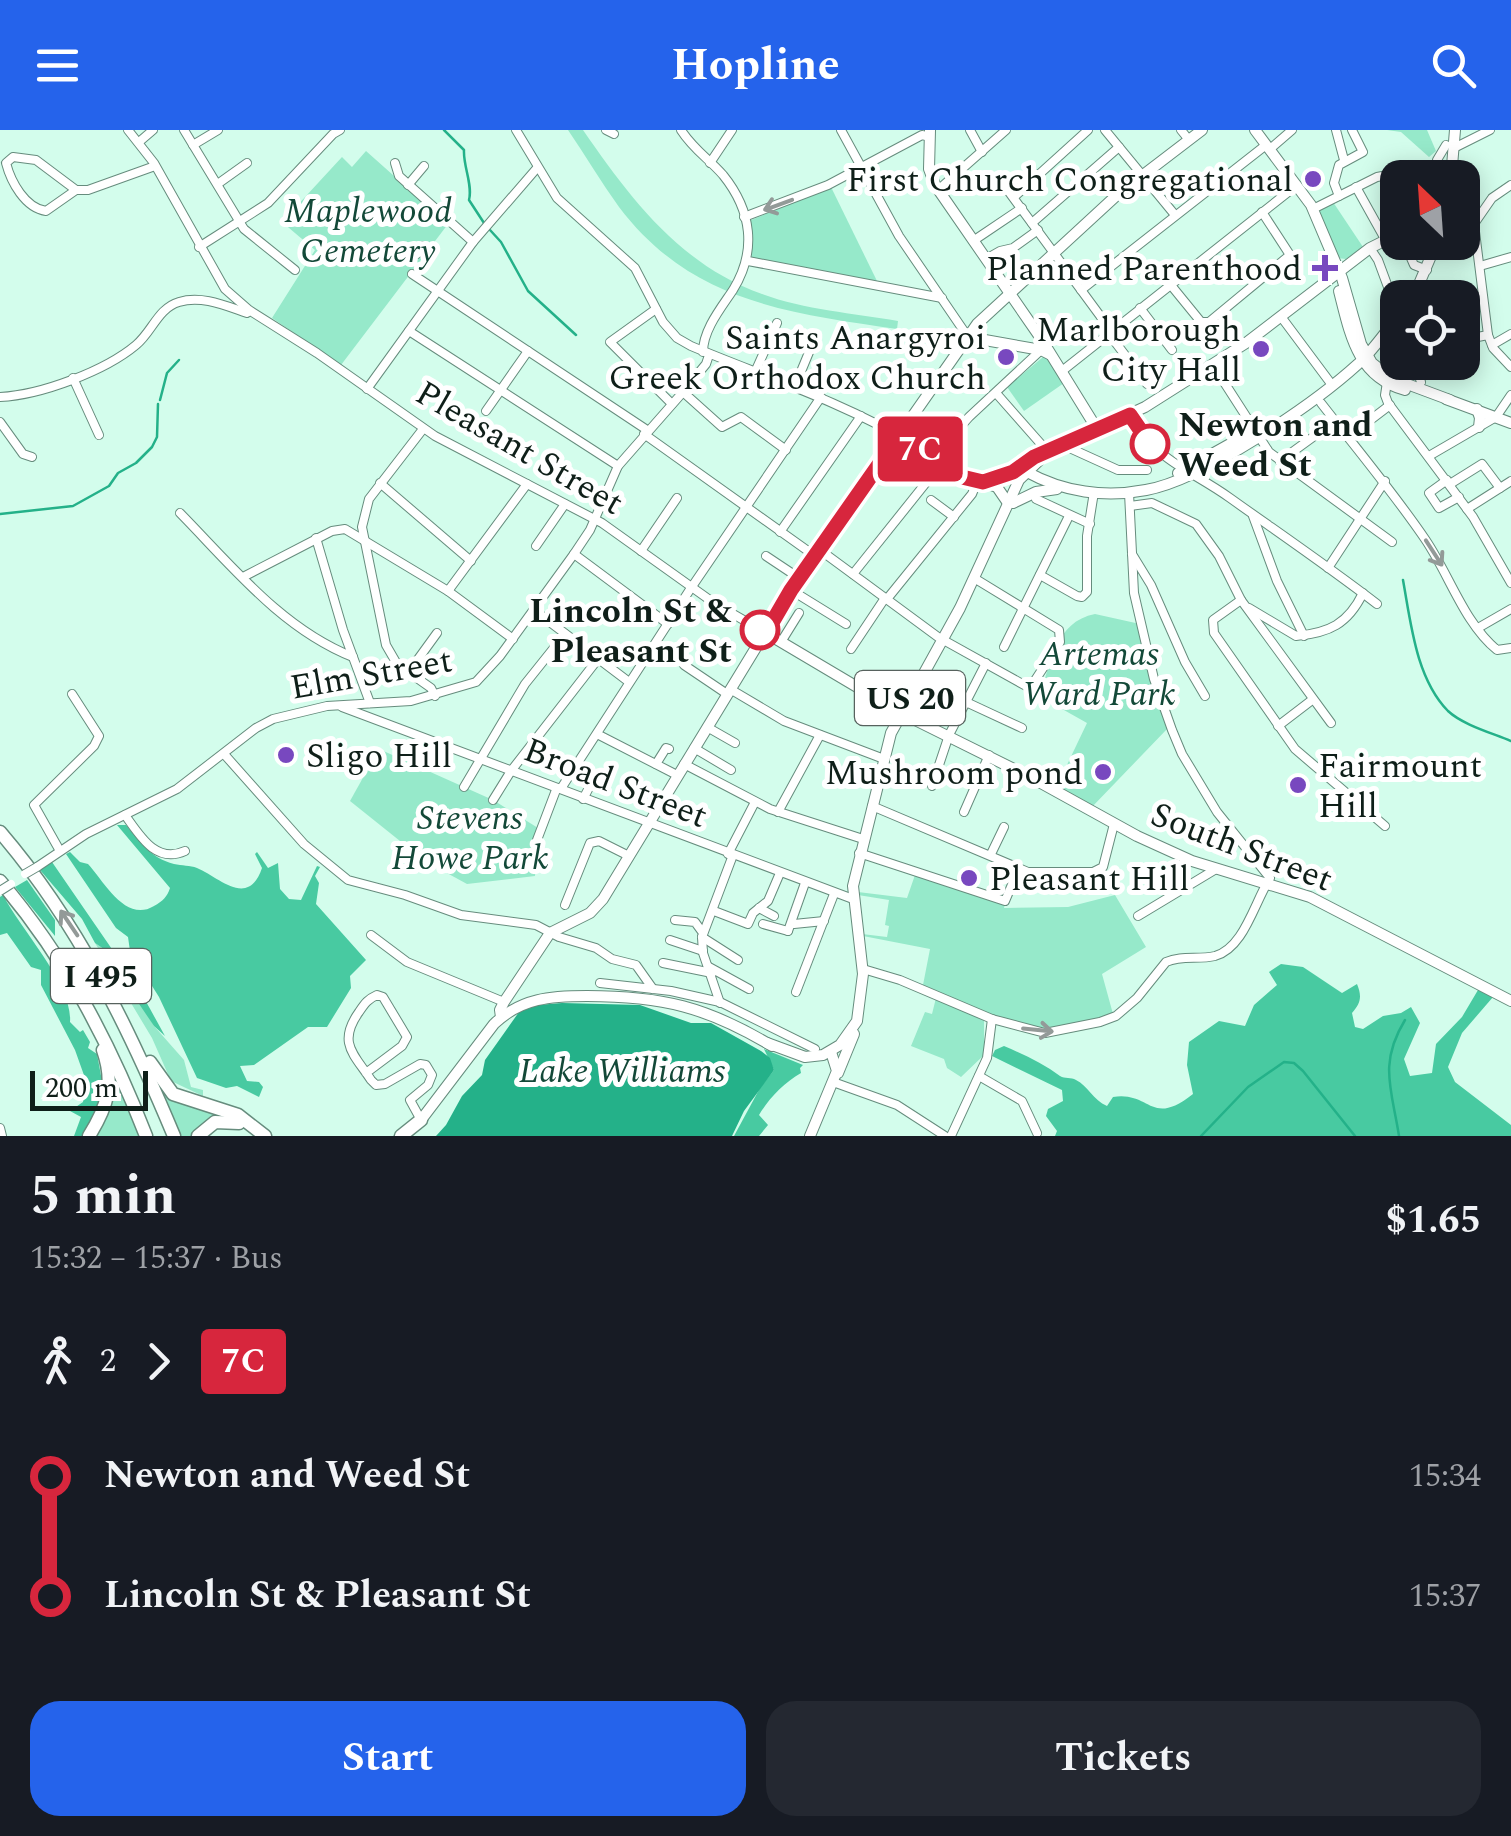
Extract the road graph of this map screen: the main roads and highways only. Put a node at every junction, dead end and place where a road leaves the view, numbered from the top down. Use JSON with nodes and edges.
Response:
{"nodes":[{"id":1,"x":1202,"y":130,"type":"edge"},
{"id":2,"x":1255,"y":130,"type":"edge"},
{"id":3,"x":1455,"y":130,"type":"edge"},
{"id":4,"x":930,"y":134,"type":"edge"},
{"id":5,"x":1450,"y":160,"type":"edge"},
{"id":6,"x":1380,"y":242,"type":"edge"},
{"id":7,"x":1339,"y":272,"type":"junction"},
{"id":8,"x":1009,"y":295,"type":"junction"},
{"id":9,"x":968,"y":337,"type":"junction"},
{"id":10,"x":1380,"y":337,"type":"edge"},
{"id":11,"x":1046,"y":352,"type":"junction"},
{"id":12,"x":1363,"y":357,"type":"junction"},
{"id":13,"x":1476,"y":410,"type":"junction"},
{"id":14,"x":1511,"y":423,"type":"edge"},
{"id":15,"x":1479,"y":427,"type":"road end"},
{"id":16,"x":1097,"y":429,"type":"junction"},
{"id":17,"x":1021,"y":474,"type":"junction"},
{"id":18,"x":980,"y":482,"type":"road end"},
{"id":19,"x":1068,"y":489,"type":"junction"},
{"id":20,"x":1009,"y":506,"type":"junction"},
{"id":21,"x":766,"y":633,"type":"junction"},
{"id":22,"x":900,"y":712,"type":"junction"},
{"id":23,"x":0,"y":832,"type":"edge"},
{"id":24,"x":6,"y":882,"type":"edge"},
{"id":25,"x":94,"y":962,"type":"junction"},
{"id":26,"x":1511,"y":1001,"type":"edge"},
{"id":27,"x":501,"y":1018,"type":"junction"},
{"id":28,"x":94,"y":1020,"type":"junction"},
{"id":29,"x":857,"y":1021,"type":"junction"},
{"id":30,"x":854,"y":1034,"type":"junction"},
{"id":31,"x":826,"y":1054,"type":"junction"},
{"id":32,"x":833,"y":1082,"type":"junction"},
{"id":33,"x":420,"y":1120,"type":"joint"},
{"id":34,"x":89,"y":1136,"type":"edge"},
{"id":35,"x":146,"y":1136,"type":"edge"},
{"id":36,"x":174,"y":1136,"type":"edge"},
{"id":37,"x":198,"y":1136,"type":"edge"},
{"id":38,"x":258,"y":1136,"type":"edge"},
{"id":39,"x":265,"y":1136,"type":"edge"},
{"id":40,"x":401,"y":1136,"type":"edge"},
{"id":41,"x":810,"y":1136,"type":"edge"}],
"edges":[{"from":1,"to":8,"type":"main road"},
{"from":2,"to":7,"type":"main road"},
{"from":3,"to":5,"type":"main road"},
{"from":4,"to":8,"type":"main road"},
{"from":6,"to":7,"type":"main road"},
{"from":7,"to":12,"type":"main road"},
{"from":7,"to":16,"type":"main road"},
{"from":8,"to":9,"type":"main road"},
{"from":8,"to":11,"type":"main road"},
{"from":9,"to":11,"type":"main road"},
{"from":9,"to":21,"type":"main road"},
{"from":10,"to":12,"type":"main road"},
{"from":11,"to":16,"type":"main road"},
{"from":12,"to":13,"type":"main road"},
{"from":12,"to":19,"type":"main road"},
{"from":13,"to":14,"type":"main road"},
{"from":13,"to":15,"type":"main road"},
{"from":16,"to":17,"type":"main road"},
{"from":17,"to":19,"type":"main road"},
{"from":17,"to":20,"type":"main road","number":"US 20"},
{"from":18,"to":20,"type":"main road"},
{"from":19,"to":20,"type":"main road"},
{"from":20,"to":22,"type":"main road","number":"US 20"},
{"from":21,"to":22,"type":"main road","name":"Pleasant Street"},
{"from":21,"to":27,"type":"main road"},
{"from":22,"to":26,"type":"main road","name":"South Street"},
{"from":22,"to":29,"type":"main road","number":"US 20"},
{"from":25,"to":23,"type":"highway","number":"I 495","one_way":true},
{"from":24,"to":28,"type":"highway","number":"I 495"},
{"from":25,"to":36,"type":"highway","number":"I 495"},
{"from":25,"to":39,"type":"highway"},
{"from":27,"to":31,"type":"main road"},
{"from":27,"to":33,"type":"main road"},
{"from":28,"to":34,"type":"highway"},
{"from":28,"to":35,"type":"highway","number":"I 495"},
{"from":29,"to":30,"type":"main road","number":"US 20"},
{"from":29,"to":31,"type":"main road"},
{"from":30,"to":31,"type":"main road","number":"US 20"},
{"from":30,"to":32,"type":"main road"},
{"from":31,"to":32,"type":"main road"},
{"from":32,"to":41,"type":"main road"},
{"from":33,"to":40,"type":"highway"},
{"from":37,"to":38,"type":"highway"}]}
